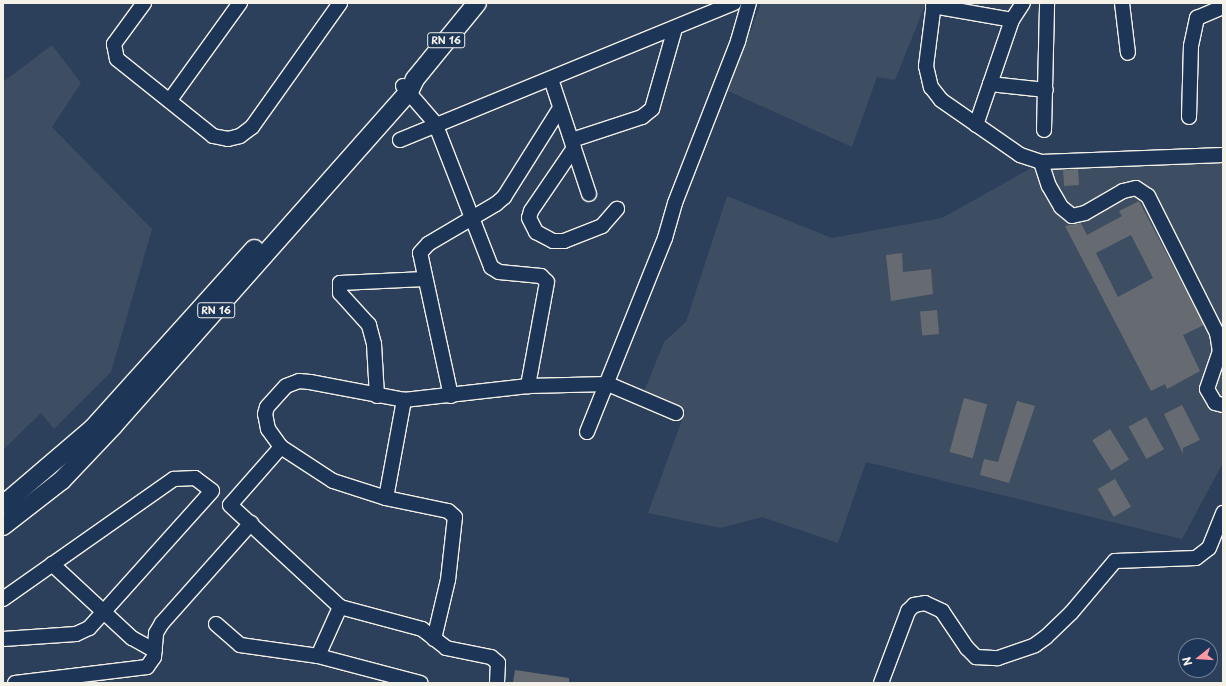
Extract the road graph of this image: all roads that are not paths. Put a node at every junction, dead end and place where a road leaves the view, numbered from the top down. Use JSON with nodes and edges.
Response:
{"nodes":[{"id":1,"x":144,"y":3,"type":"edge"},
{"id":2,"x":240,"y":3,"type":"edge"},
{"id":3,"x":340,"y":3,"type":"edge"},
{"id":4,"x":477,"y":3,"type":"edge"},
{"id":5,"x":734,"y":3,"type":"edge"},
{"id":6,"x":749,"y":3,"type":"edge"},
{"id":7,"x":1023,"y":3,"type":"edge"},
{"id":8,"x":1047,"y":3,"type":"edge"},
{"id":9,"x":1122,"y":3,"type":"edge"},
{"id":10,"x":934,"y":4,"type":"edge"},
{"id":11,"x":1223,"y":8,"type":"edge"},
{"id":12,"x":1012,"y":20,"type":"junction"},
{"id":13,"x":674,"y":28,"type":"junction"},
{"id":14,"x":1128,"y":52,"type":"dead end"},
{"id":15,"x":551,"y":79,"type":"junction"},
{"id":16,"x":990,"y":84,"type":"junction"},
{"id":17,"x":409,"y":85,"type":"junction"},
{"id":18,"x":1046,"y":90,"type":"junction"},
{"id":19,"x":170,"y":100,"type":"junction"},
{"id":20,"x":560,"y":108,"type":"junction"},
{"id":21,"x":1189,"y":117,"type":"dead end"},
{"id":22,"x":435,"y":123,"type":"junction"},
{"id":23,"x":976,"y":125,"type":"junction"},
{"id":24,"x":1044,"y":130,"type":"dead end"},
{"id":25,"x":400,"y":140,"type":"dead end"},
{"id":26,"x":573,"y":144,"type":"junction"},
{"id":27,"x":1223,"y":155,"type":"edge"},
{"id":28,"x":1041,"y":162,"type":"junction"},
{"id":29,"x":589,"y":194,"type":"dead end"},
{"id":30,"x":617,"y":209,"type":"dead end"},
{"id":31,"x":472,"y":218,"type":"junction"},
{"id":32,"x":424,"y":278,"type":"junction"},
{"id":33,"x":608,"y":384,"type":"junction"},
{"id":34,"x":528,"y":386,"type":"junction"},
{"id":35,"x":377,"y":396,"type":"junction"},
{"id":36,"x":451,"y":396,"type":"junction"},
{"id":37,"x":404,"y":400,"type":"junction"},
{"id":38,"x":1223,"y":405,"type":"edge"},
{"id":39,"x":676,"y":413,"type":"dead end"},
{"id":40,"x":587,"y":432,"type":"dead end"},
{"id":41,"x":281,"y":447,"type":"junction"},
{"id":42,"x":212,"y":491,"type":"junction"},
{"id":43,"x":386,"y":498,"type":"junction"},
{"id":44,"x":3,"y":505,"type":"edge"},
{"id":45,"x":230,"y":505,"type":"junction"},
{"id":46,"x":1223,"y":513,"type":"edge"},
{"id":47,"x":251,"y":524,"type":"junction"},
{"id":48,"x":3,"y":526,"type":"edge"},
{"id":49,"x":52,"y":564,"type":"junction"},
{"id":50,"x":3,"y":599,"type":"edge"},
{"id":51,"x":340,"y":607,"type":"junction"},
{"id":52,"x":102,"y":613,"type":"junction"},
{"id":53,"x":216,"y":624,"type":"dead end"},
{"id":54,"x":3,"y":639,"type":"edge"},
{"id":55,"x":434,"y":639,"type":"junction"},
{"id":56,"x":155,"y":651,"type":"junction"},
{"id":57,"x":318,"y":656,"type":"junction"},
{"id":58,"x":16,"y":683,"type":"edge"},
{"id":59,"x":422,"y":683,"type":"edge"},
{"id":60,"x":497,"y":683,"type":"edge"},
{"id":61,"x":881,"y":683,"type":"edge"}],
"edges":[{"from":1,"to":19,"type":"street"},
{"from":2,"to":19,"type":"street"},
{"from":3,"to":19,"type":"street"},
{"from":4,"to":17,"type":"main road","number":"RN 16"},
{"from":5,"to":13,"type":"street"},
{"from":6,"to":33,"type":"street"},
{"from":7,"to":12,"type":"street"},
{"from":8,"to":18,"type":"street"},
{"from":9,"to":14,"type":"street"},
{"from":10,"to":12,"type":"street"},
{"from":10,"to":23,"type":"street"},
{"from":11,"to":21,"type":"street"},
{"from":12,"to":16,"type":"street"},
{"from":13,"to":15,"type":"street"},
{"from":13,"to":26,"type":"street"},
{"from":15,"to":20,"type":"street"},
{"from":15,"to":22,"type":"street"},
{"from":16,"to":18,"type":"street"},
{"from":16,"to":23,"type":"street"},
{"from":17,"to":22,"type":"street"},
{"from":17,"to":44,"type":"main road","number":"RN 16"},
{"from":17,"to":48,"type":"main road","number":"RN 16"},
{"from":18,"to":24,"type":"street"},
{"from":20,"to":26,"type":"street"},
{"from":20,"to":31,"type":"street"},
{"from":22,"to":25,"type":"street"},
{"from":22,"to":31,"type":"street"},
{"from":23,"to":28,"type":"street"},
{"from":26,"to":29,"type":"street"},
{"from":26,"to":30,"type":"street"},
{"from":27,"to":28,"type":"street"},
{"from":28,"to":38,"type":"street"},
{"from":31,"to":32,"type":"street"},
{"from":31,"to":34,"type":"street"},
{"from":32,"to":35,"type":"street"},
{"from":32,"to":36,"type":"street"},
{"from":33,"to":34,"type":"street"},
{"from":33,"to":39,"type":"street"},
{"from":33,"to":40,"type":"street"},
{"from":34,"to":36,"type":"street"},
{"from":35,"to":37,"type":"street"},
{"from":35,"to":41,"type":"street"},
{"from":36,"to":37,"type":"street"},
{"from":37,"to":43,"type":"street"},
{"from":41,"to":43,"type":"street"},
{"from":41,"to":45,"type":"street"},
{"from":42,"to":45,"type":"street"},
{"from":42,"to":49,"type":"street"},
{"from":42,"to":52,"type":"street"},
{"from":43,"to":55,"type":"street"},
{"from":45,"to":47,"type":"street"},
{"from":46,"to":61,"type":"street"},
{"from":47,"to":51,"type":"street"},
{"from":47,"to":56,"type":"street"},
{"from":49,"to":50,"type":"street"},
{"from":49,"to":52,"type":"street"},
{"from":51,"to":55,"type":"street"},
{"from":51,"to":57,"type":"street"},
{"from":52,"to":54,"type":"street"},
{"from":52,"to":56,"type":"street"},
{"from":53,"to":57,"type":"street"},
{"from":55,"to":60,"type":"street"},
{"from":56,"to":58,"type":"street"},
{"from":57,"to":59,"type":"street"}]}
